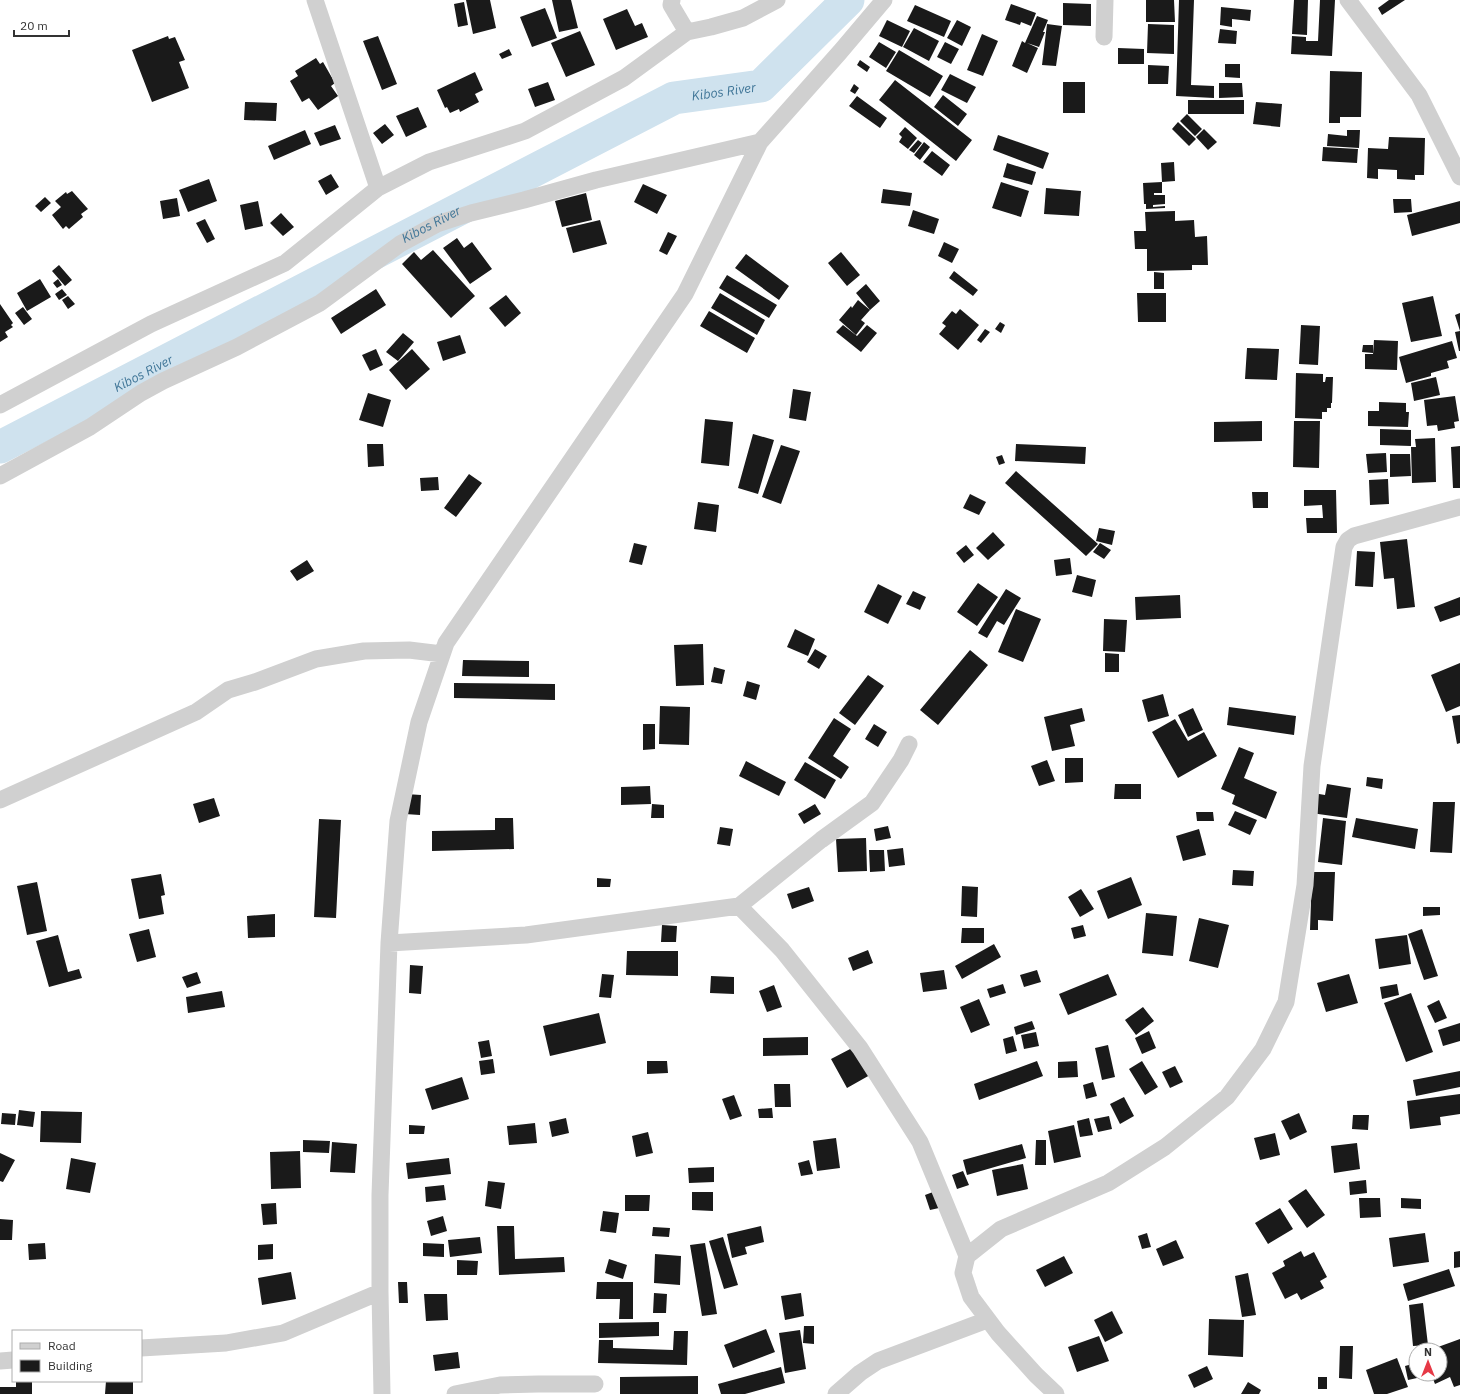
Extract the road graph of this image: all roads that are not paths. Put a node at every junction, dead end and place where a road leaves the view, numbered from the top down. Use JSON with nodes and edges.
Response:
{"nodes":[{"id":1,"x":315,"y":0,"type":"edge"},
{"id":2,"x":672,"y":0,"type":"edge"},
{"id":3,"x":778,"y":0,"type":"edge"},
{"id":4,"x":884,"y":0,"type":"edge"},
{"id":5,"x":1105,"y":0,"type":"edge"},
{"id":6,"x":1348,"y":0,"type":"edge"},
{"id":7,"x":687,"y":32,"type":"junction"},
{"id":8,"x":1104,"y":37,"type":"dead end"},
{"id":9,"x":760,"y":142,"type":"junction"},
{"id":10,"x":1460,"y":177,"type":"edge"},
{"id":11,"x":378,"y":188,"type":"junction"},
{"id":12,"x":0,"y":405,"type":"edge"},
{"id":13,"x":0,"y":476,"type":"edge"},
{"id":14,"x":1460,"y":508,"type":"edge"},
{"id":15,"x":442,"y":654,"type":"junction"},
{"id":16,"x":909,"y":744,"type":"dead end"},
{"id":17,"x":0,"y":800,"type":"edge"},
{"id":18,"x":739,"y":906,"type":"junction"},
{"id":19,"x":388,"y":943,"type":"junction"},
{"id":20,"x":967,"y":1256,"type":"junction"},
{"id":21,"x":380,"y":1292,"type":"junction"},
{"id":22,"x":988,"y":1320,"type":"junction"},
{"id":23,"x":142,"y":1348,"type":"edge"},
{"id":24,"x":12,"y":1360,"type":"edge"},
{"id":25,"x":0,"y":1361,"type":"edge"},
{"id":26,"x":595,"y":1384,"type":"dead end"},
{"id":27,"x":382,"y":1394,"type":"edge"},
{"id":28,"x":455,"y":1394,"type":"edge"},
{"id":29,"x":836,"y":1394,"type":"edge"},
{"id":30,"x":1056,"y":1394,"type":"edge"}],
"edges":[{"from":1,"to":11,"type":"street"},
{"from":2,"to":7,"type":"street"},
{"from":3,"to":7,"type":"street"},
{"from":4,"to":9,"type":"street"},
{"from":5,"to":8,"type":"street"},
{"from":6,"to":10,"type":"street"},
{"from":7,"to":11,"type":"street"},
{"from":9,"to":13,"type":"street"},
{"from":9,"to":15,"type":"street"},
{"from":11,"to":12,"type":"street"},
{"from":14,"to":20,"type":"street"},
{"from":15,"to":17,"type":"street"},
{"from":15,"to":19,"type":"street"},
{"from":16,"to":18,"type":"street"},
{"from":18,"to":19,"type":"street"},
{"from":18,"to":20,"type":"street"},
{"from":19,"to":21,"type":"street"},
{"from":20,"to":22,"type":"street"},
{"from":21,"to":23,"type":"street"},
{"from":21,"to":27,"type":"street"},
{"from":22,"to":29,"type":"street"},
{"from":22,"to":30,"type":"street"},
{"from":24,"to":25,"type":"street"},
{"from":26,"to":28,"type":"street"}]}
